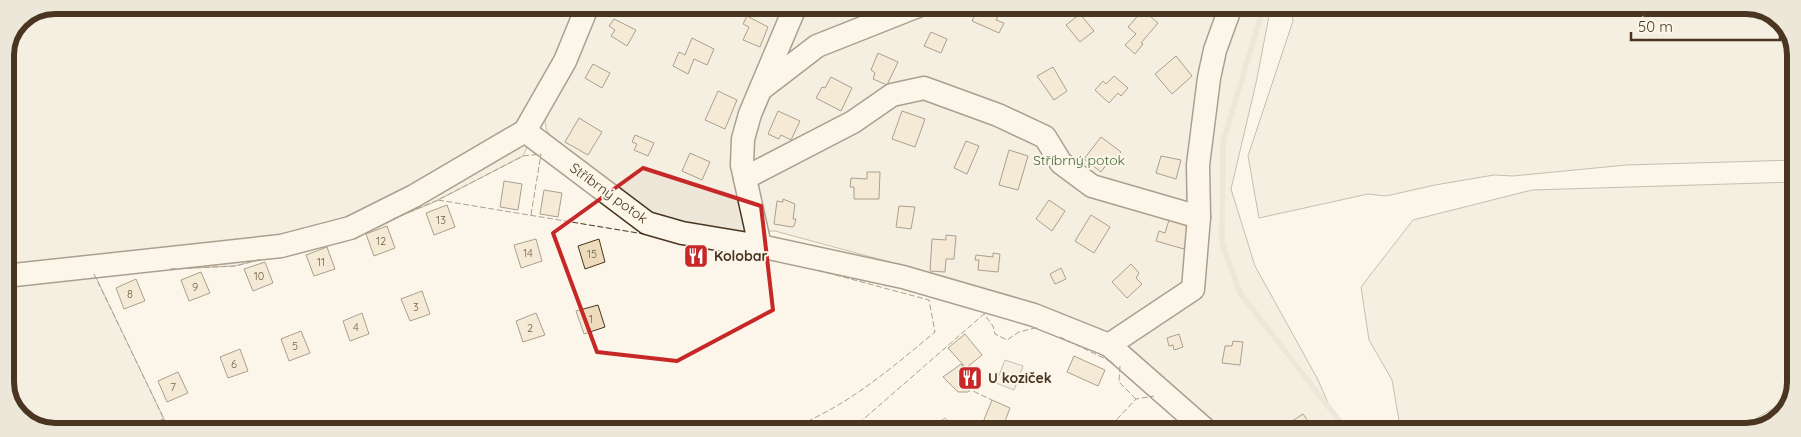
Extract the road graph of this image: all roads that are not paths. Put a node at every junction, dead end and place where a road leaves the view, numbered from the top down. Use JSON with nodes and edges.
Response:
{"nodes":[{"id":1,"x":584,"y":14,"type":"edge"},
{"id":2,"x":793,"y":14,"type":"edge"},
{"id":3,"x":898,"y":14,"type":"edge"},
{"id":4,"x":1227,"y":14,"type":"edge"},
{"id":5,"x":760,"y":90,"type":"junction"},
{"id":6,"x":525,"y":131,"type":"junction"},
{"id":7,"x":745,"y":178,"type":"junction"},
{"id":8,"x":1199,"y":217,"type":"junction"},
{"id":9,"x":760,"y":246,"type":"junction"},
{"id":10,"x":14,"y":275,"type":"edge"},
{"id":11,"x":1109,"y":344,"type":"junction"},
{"id":12,"x":1198,"y":423,"type":"edge"}],
"edges":[{"from":1,"to":6,"type":"lane"},
{"from":2,"to":5,"type":"lane"},
{"from":3,"to":5,"type":"lane"},
{"from":4,"to":8,"type":"lane"},
{"from":5,"to":7,"type":"lane"},
{"from":6,"to":9,"type":"lane","name":"Stříbrný potok"},
{"from":6,"to":10,"type":"lane"},
{"from":7,"to":8,"type":"lane"},
{"from":7,"to":9,"type":"lane"},
{"from":8,"to":11,"type":"lane"},
{"from":9,"to":11,"type":"lane","name":"Stříbrný potok"},
{"from":11,"to":12,"type":"lane","name":"Stříbrný potok"}]}
